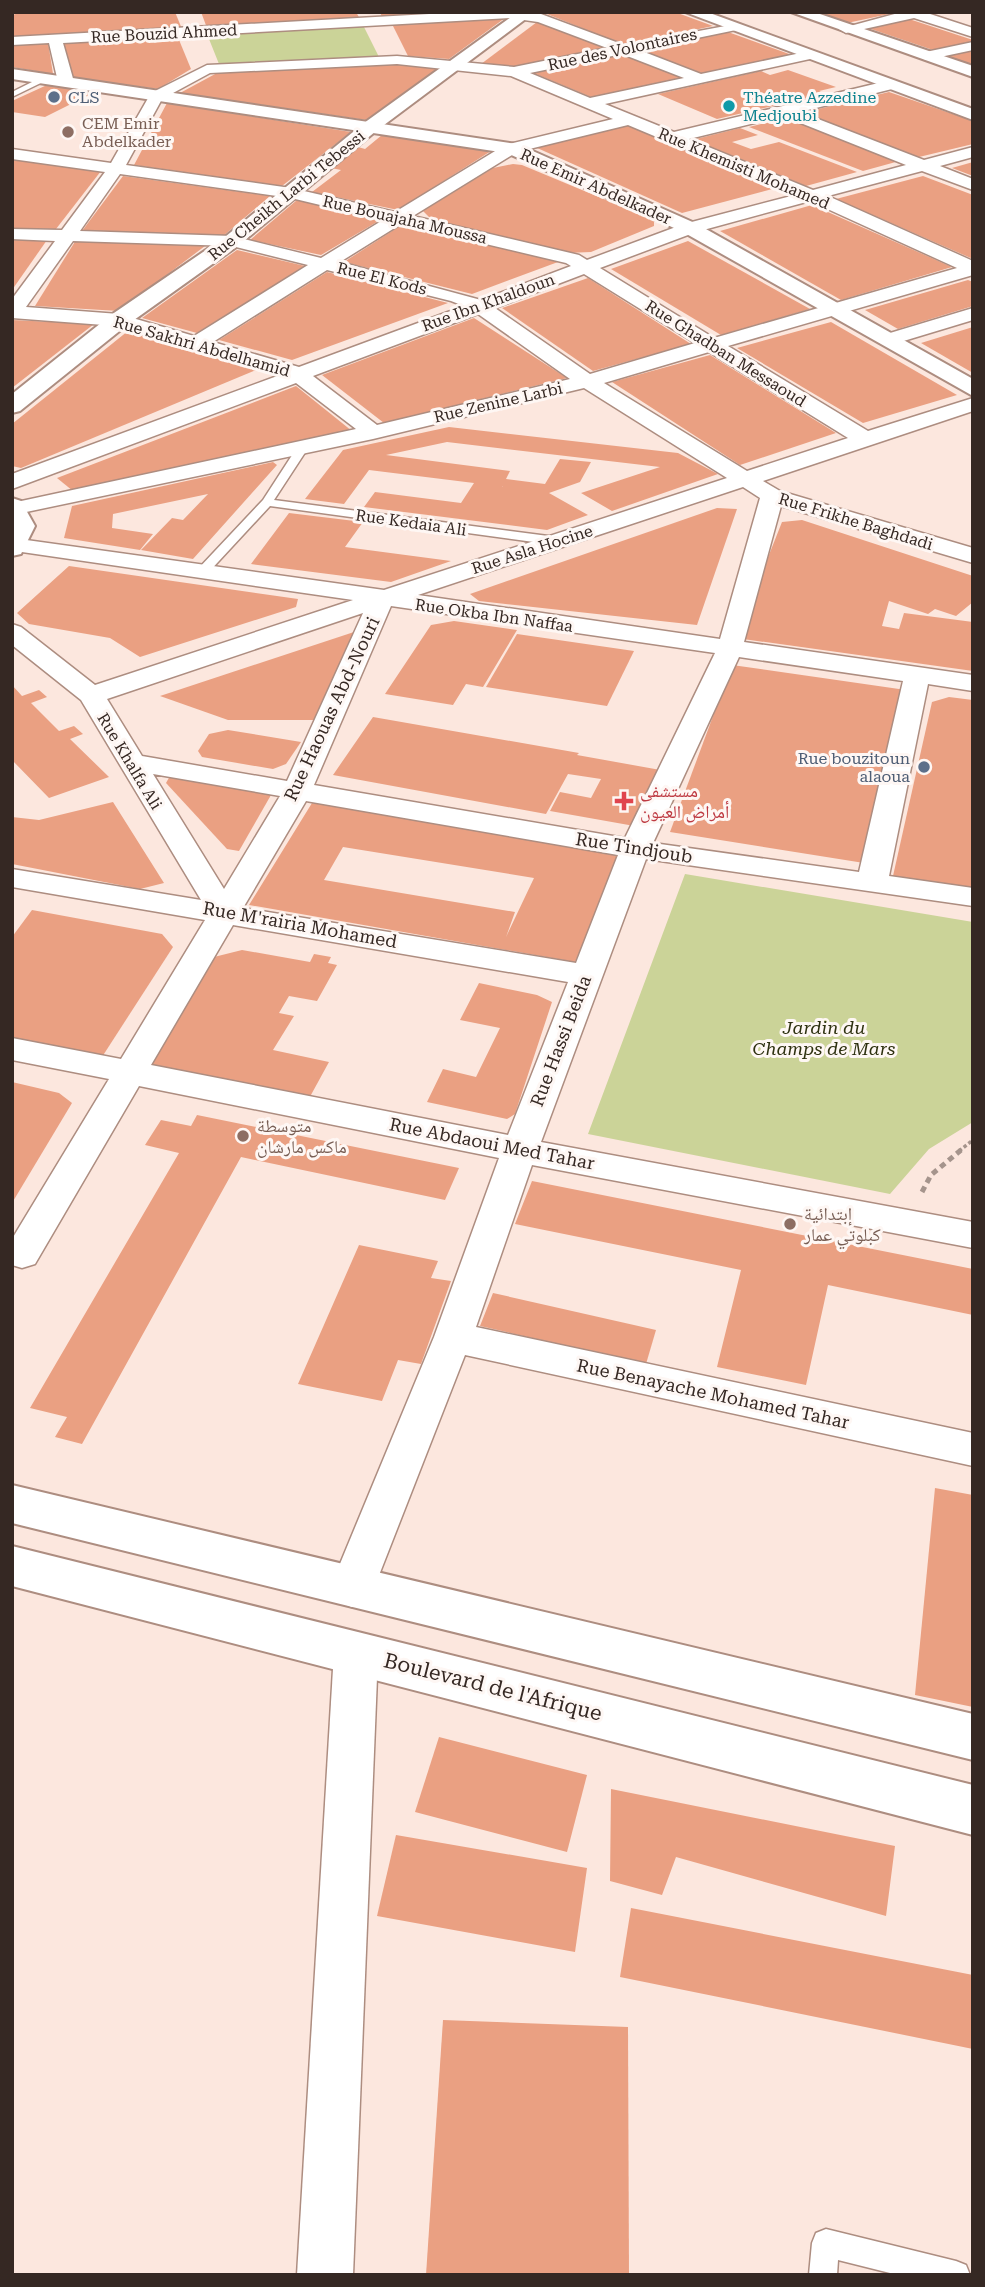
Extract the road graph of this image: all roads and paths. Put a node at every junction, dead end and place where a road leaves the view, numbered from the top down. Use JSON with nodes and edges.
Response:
{"nodes":[{"id":1,"x":187,"y":12,"type":"edge"},
{"id":2,"x":692,"y":12,"type":"edge"},
{"id":3,"x":798,"y":12,"type":"edge"},
{"id":4,"x":911,"y":13,"type":"edge"},
{"id":5,"x":527,"y":14,"type":"edge"},
{"id":6,"x":371,"y":17,"type":"edge"},
{"id":7,"x":731,"y":27,"type":"junction"},
{"id":8,"x":846,"y":29,"type":"junction"},
{"id":9,"x":973,"y":33,"type":"edge"},
{"id":10,"x":55,"y":39,"type":"junction"},
{"id":11,"x":12,"y":41,"type":"edge"},
{"id":12,"x":973,"y":46,"type":"edge"},
{"id":13,"x":624,"y":49,"type":"junction"},
{"id":14,"x":200,"y":50,"type":"junction"},
{"id":15,"x":810,"y":55,"type":"junction"},
{"id":16,"x":926,"y":56,"type":"junction"},
{"id":17,"x":397,"y":60,"type":"junction"},
{"id":18,"x":458,"y":65,"type":"junction"},
{"id":19,"x":514,"y":72,"type":"junction"},
{"id":20,"x":973,"y":72,"type":"edge"},
{"id":21,"x":12,"y":74,"type":"edge"},
{"id":22,"x":45,"y":79,"type":"junction"},
{"id":23,"x":701,"y":79,"type":"junction"},
{"id":24,"x":66,"y":82,"type":"junction"},
{"id":25,"x":891,"y":85,"type":"junction"},
{"id":26,"x":12,"y":95,"type":"edge"},
{"id":27,"x":156,"y":96,"type":"junction"},
{"id":28,"x":589,"y":103,"type":"junction"},
{"id":29,"x":782,"y":110,"type":"junction"},
{"id":30,"x":973,"y":115,"type":"edge"},
{"id":31,"x":628,"y":120,"type":"junction"},
{"id":32,"x":370,"y":127,"type":"junction"},
{"id":33,"x":671,"y":138,"type":"junction"},
{"id":34,"x":511,"y":148,"type":"junction"},
{"id":35,"x":973,"y":152,"type":"edge"},
{"id":36,"x":12,"y":154,"type":"edge"},
{"id":37,"x":920,"y":164,"type":"junction"},
{"id":38,"x":116,"y":168,"type":"junction"},
{"id":39,"x":973,"y":185,"type":"edge"},
{"id":40,"x":291,"y":192,"type":"junction"},
{"id":41,"x":808,"y":194,"type":"junction"},
{"id":42,"x":399,"y":217,"type":"junction"},
{"id":43,"x":690,"y":228,"type":"junction"},
{"id":44,"x":12,"y":234,"type":"edge"},
{"id":45,"x":66,"y":235,"type":"junction"},
{"id":46,"x":232,"y":241,"type":"junction"},
{"id":47,"x":323,"y":263,"type":"junction"},
{"id":48,"x":587,"y":265,"type":"junction"},
{"id":49,"x":973,"y":268,"type":"edge"},
{"id":50,"x":478,"y":305,"type":"junction"},
{"id":51,"x":833,"y":310,"type":"junction"},
{"id":52,"x":13,"y":312,"type":"edge"},
{"id":53,"x":973,"y":314,"type":"edge"},
{"id":54,"x":119,"y":320,"type":"junction"},
{"id":55,"x":887,"y":340,"type":"junction"},
{"id":56,"x":198,"y":342,"type":"junction"},
{"id":57,"x":713,"y":346,"type":"junction"},
{"id":58,"x":296,"y":373,"type":"junction"},
{"id":59,"x":587,"y":381,"type":"junction"},
{"id":60,"x":973,"y":389,"type":"edge"},
{"id":61,"x":973,"y":404,"type":"edge"},
{"id":62,"x":12,"y":406,"type":"edge"},
{"id":63,"x":373,"y":432,"type":"junction"},
{"id":64,"x":865,"y":439,"type":"junction"},
{"id":65,"x":302,"y":448,"type":"junction"},
{"id":66,"x":741,"y":480,"type":"junction"},
{"id":67,"x":12,"y":482,"type":"edge"},
{"id":68,"x":772,"y":496,"type":"junction"},
{"id":69,"x":267,"y":502,"type":"junction"},
{"id":70,"x":14,"y":507,"type":"edge"},
{"id":71,"x":556,"y":541,"type":"junction"},
{"id":72,"x":14,"y":546,"type":"edge"},
{"id":73,"x":973,"y":556,"type":"edge"},
{"id":74,"x":202,"y":572,"type":"junction"},
{"id":75,"x":382,"y":599,"type":"junction"},
{"id":76,"x":12,"y":632,"type":"edge"},
{"id":77,"x":730,"y":648,"type":"junction"},
{"id":78,"x":917,"y":675,"type":"junction"},
{"id":79,"x":973,"y":683,"type":"edge"},
{"id":80,"x":91,"y":695,"type":"junction"},
{"id":81,"x":130,"y":762,"type":"junction"},
{"id":82,"x":297,"y":791,"type":"junction"},
{"id":83,"x":635,"y":849,"type":"junction"},
{"id":84,"x":12,"y":878,"type":"edge"},
{"id":85,"x":872,"y":883,"type":"junction"},
{"id":86,"x":973,"y":897,"type":"edge"},
{"id":87,"x":223,"y":912,"type":"junction"},
{"id":88,"x":587,"y":975,"type":"junction"},
{"id":89,"x":12,"y":1049,"type":"edge"},
{"id":90,"x":131,"y":1071,"type":"junction"},
{"id":91,"x":973,"y":1140,"type":"edge"},
{"id":92,"x":520,"y":1150,"type":"junction"},
{"id":93,"x":906,"y":1224,"type":"junction"},
{"id":94,"x":973,"y":1235,"type":"edge"},
{"id":95,"x":22,"y":1254,"type":"dead end"},
{"id":96,"x":453,"y":1338,"type":"junction"},
{"id":97,"x":973,"y":1450,"type":"edge"},
{"id":98,"x":12,"y":1504,"type":"edge"},
{"id":99,"x":12,"y":1566,"type":"edge"},
{"id":100,"x":352,"y":1588,"type":"junction"},
{"id":101,"x":356,"y":1652,"type":"junction"},
{"id":102,"x":973,"y":1737,"type":"edge"},
{"id":103,"x":973,"y":1810,"type":"edge"},
{"id":104,"x":325,"y":2275,"type":"edge"},
{"id":105,"x":823,"y":2275,"type":"edge"},
{"id":106,"x":956,"y":2275,"type":"edge"}],
"edges":[{"from":1,"to":14,"type":"street"},
{"from":2,"to":7,"type":"main road"},
{"from":3,"to":8,"type":"main road"},
{"from":4,"to":8,"type":"street"},
{"from":4,"to":9,"type":"street"},
{"from":5,"to":6,"type":"street","name":"Rue Bouzid Ahmed"},
{"from":5,"to":13,"type":"street"},
{"from":5,"to":18,"type":"main road","name":"Rue Cheikh Larbi Tebessi"},
{"from":6,"to":14,"type":"street","name":"Rue Bouzid Ahmed"},
{"from":6,"to":17,"type":"street"},
{"from":7,"to":13,"type":"street","name":"Rue des Volontaires"},
{"from":7,"to":15,"type":"main road"},
{"from":8,"to":16,"type":"main road"},
{"from":10,"to":11,"type":"street","name":"Rue Bouzid Ahmed"},
{"from":10,"to":14,"type":"street","name":"Rue Bouzid Ahmed"},
{"from":10,"to":24,"type":"street"},
{"from":12,"to":16,"type":"street"},
{"from":13,"to":19,"type":"street","name":"Rue des Volontaires"},
{"from":13,"to":23,"type":"street"},
{"from":14,"to":17,"type":"street"},
{"from":14,"to":27,"type":"street"},
{"from":15,"to":23,"type":"street"},
{"from":15,"to":25,"type":"main road"},
{"from":16,"to":20,"type":"main road"},
{"from":17,"to":18,"type":"street"},
{"from":18,"to":19,"type":"street"},
{"from":18,"to":32,"type":"main road","name":"Rue Cheikh Larbi Tebessi"},
{"from":19,"to":28,"type":"street","name":"Rue Khemisti Mohamed"},
{"from":21,"to":22,"type":"main road","name":"Rue Emir Abdelkader"},
{"from":22,"to":24,"type":"main road","name":"Rue Emir Abdelkader"},
{"from":22,"to":26,"type":"lane"},
{"from":23,"to":28,"type":"street"},
{"from":24,"to":27,"type":"main road","name":"Rue Emir Abdelkader"},
{"from":25,"to":29,"type":"street"},
{"from":25,"to":30,"type":"main road"},
{"from":27,"to":32,"type":"main road","name":"Rue Emir Abdelkader"},
{"from":27,"to":38,"type":"street"},
{"from":28,"to":31,"type":"street","name":"Rue Khemisti Mohamed"},
{"from":29,"to":33,"type":"street"},
{"from":29,"to":37,"type":"street"},
{"from":31,"to":33,"type":"street","name":"Rue Khemisti Mohamed"},
{"from":31,"to":34,"type":"street"},
{"from":32,"to":34,"type":"main road","name":"Rue Emir Abdelkader"},
{"from":32,"to":40,"type":"main road","name":"Rue Cheikh Larbi Tebessi"},
{"from":33,"to":41,"type":"street","name":"Rue Khemisti Mohamed"},
{"from":34,"to":42,"type":"street"},
{"from":34,"to":43,"type":"main road","name":"Rue Emir Abdelkader"},
{"from":35,"to":37,"type":"street","name":"Rue Ibn Khaldoun"},
{"from":36,"to":38,"type":"street","name":"Rue Bouajaha Moussa"},
{"from":37,"to":39,"type":"street"},
{"from":37,"to":41,"type":"street","name":"Rue Ibn Khaldoun"},
{"from":38,"to":40,"type":"street","name":"Rue Bouajaha Moussa"},
{"from":38,"to":45,"type":"street"},
{"from":40,"to":42,"type":"street","name":"Rue Bouajaha Moussa"},
{"from":40,"to":46,"type":"main road","name":"Rue Cheikh Larbi Tebessi"},
{"from":41,"to":43,"type":"street","name":"Rue Ibn Khaldoun"},
{"from":41,"to":49,"type":"street","name":"Rue Khemisti Mohamed"},
{"from":42,"to":47,"type":"street"},
{"from":42,"to":48,"type":"street","name":"Rue Bouajaha Moussa"},
{"from":43,"to":48,"type":"street","name":"Rue Ibn Khaldoun"},
{"from":43,"to":51,"type":"main road","name":"Rue Emir Abdelkader"},
{"from":44,"to":45,"type":"street","name":"Rue El Kods"},
{"from":45,"to":46,"type":"street","name":"Rue El Kods"},
{"from":45,"to":52,"type":"street"},
{"from":46,"to":47,"type":"street","name":"Rue El Kods"},
{"from":46,"to":54,"type":"main road","name":"Rue Cheikh Larbi Tebessi"},
{"from":47,"to":50,"type":"street","name":"Rue El Kods"},
{"from":47,"to":56,"type":"street"},
{"from":48,"to":50,"type":"street","name":"Rue Ibn Khaldoun"},
{"from":48,"to":57,"type":"street","name":"Rue Ghadban Messaoud"},
{"from":49,"to":51,"type":"street","name":"Rue Zenine Larbi"},
{"from":50,"to":58,"type":"street","name":"Rue Ibn Khaldoun"},
{"from":50,"to":59,"type":"street","name":"Rue El Kods"},
{"from":51,"to":55,"type":"main road","name":"Rue Emir Abdelkader"},
{"from":51,"to":57,"type":"street","name":"Rue Zenine Larbi"},
{"from":52,"to":54,"type":"street","name":"Rue Sakhri Abdelhamid"},
{"from":53,"to":55,"type":"street"},
{"from":54,"to":56,"type":"street","name":"Rue Sakhri Abdelhamid"},
{"from":54,"to":62,"type":"main road","name":"Rue Cheikh Larbi Tebessi"},
{"from":55,"to":60,"type":"main road","name":"Rue Emir Abdelkader"},
{"from":56,"to":58,"type":"street","name":"Rue Sakhri Abdelhamid"},
{"from":57,"to":59,"type":"street","name":"Rue Zenine Larbi"},
{"from":57,"to":64,"type":"street","name":"Rue Ghadban Messaoud"},
{"from":58,"to":63,"type":"street","name":"Rue Sakhri Abdelhamid"},
{"from":58,"to":67,"type":"street","name":"Rue Ibn Khaldoun"},
{"from":59,"to":63,"type":"street","name":"Rue Zenine Larbi"},
{"from":59,"to":66,"type":"street","name":"Rue El Kods"},
{"from":61,"to":64,"type":"street","name":"Rue Asla Hocine"},
{"from":63,"to":65,"type":"street","name":"Rue Zenine Larbi"},
{"from":64,"to":66,"type":"street","name":"Rue Asla Hocine"},
{"from":65,"to":69,"type":"lane"},
{"from":65,"to":70,"type":"street","name":"Rue Zenine Larbi"},
{"from":66,"to":68,"type":"street","name":"Rue Frikhe Baghdadi"},
{"from":66,"to":71,"type":"street","name":"Rue Asla Hocine"},
{"from":68,"to":73,"type":"street","name":"Rue Frikhe Baghdadi"},
{"from":68,"to":77,"type":"street","name":"Rue Hassi Beida"},
{"from":69,"to":71,"type":"lane","name":"Rue Kedaia Ali"},
{"from":69,"to":74,"type":"lane"},
{"from":70,"to":72,"type":"main road"},
{"from":71,"to":75,"type":"street","name":"Rue Asla Hocine"},
{"from":72,"to":74,"type":"street","name":"Rue Okba Ibn Naffaa"},
{"from":74,"to":75,"type":"street","name":"Rue Okba Ibn Naffaa"},
{"from":75,"to":77,"type":"street","name":"Rue Okba Ibn Naffaa"},
{"from":75,"to":80,"type":"street","name":"Rue Asla Hocine"},
{"from":75,"to":82,"type":"street","name":"Rue Haouas Abd-Nouri"},
{"from":76,"to":80,"type":"street","name":"Rue Khalfa Ali"},
{"from":77,"to":78,"type":"street","name":"Rue Okba Ibn Naffaa"},
{"from":77,"to":83,"type":"street","name":"Rue Hassi Beida"},
{"from":78,"to":79,"type":"street","name":"Rue Okba Ibn Naffaa"},
{"from":78,"to":85,"type":"street"},
{"from":80,"to":81,"type":"street","name":"Rue Khalfa Ali"},
{"from":81,"to":82,"type":"street","name":"Rue Tindjoub"},
{"from":81,"to":87,"type":"street","name":"Rue Khalfa Ali"},
{"from":82,"to":83,"type":"street","name":"Rue Tindjoub"},
{"from":82,"to":87,"type":"street","name":"Rue Haouas Abd-Nouri"},
{"from":83,"to":85,"type":"street","name":"Rue Tindjoub"},
{"from":83,"to":88,"type":"street","name":"Rue Hassi Beida"},
{"from":84,"to":87,"type":"street","name":"Rue M'rairia Mohamed"},
{"from":85,"to":86,"type":"street","name":"Rue Tindjoub"},
{"from":87,"to":88,"type":"street","name":"Rue M'rairia Mohamed"},
{"from":87,"to":90,"type":"street","name":"Rue Haouas Abd-Nouri"},
{"from":88,"to":92,"type":"street","name":"Rue Hassi Beida"},
{"from":89,"to":90,"type":"street","name":"Rue Abdaoui Med Tahar"},
{"from":90,"to":92,"type":"street","name":"Rue Abdaoui Med Tahar"},
{"from":90,"to":95,"type":"street","name":"Rue Haouas Abd-Nouri"},
{"from":91,"to":93,"type":"path"},
{"from":92,"to":93,"type":"street","name":"Rue Abdaoui Med Tahar"},
{"from":92,"to":96,"type":"street","name":"Rue Hassi Beida"},
{"from":93,"to":94,"type":"street","name":"Rue Abdaoui Med Tahar"},
{"from":96,"to":97,"type":"street","name":"Rue Benayache Mohamed Tahar"},
{"from":96,"to":100,"type":"street","name":"Rue Hassi Beida"},
{"from":98,"to":100,"type":"main road"},
{"from":99,"to":101,"type":"main road","name":"Boulevard de l'Afrique"},
{"from":100,"to":102,"type":"main road"},
{"from":101,"to":103,"type":"main road","name":"Boulevard de l'Afrique"},
{"from":101,"to":104,"type":"street"},
{"from":105,"to":106,"type":"lane"}]}
